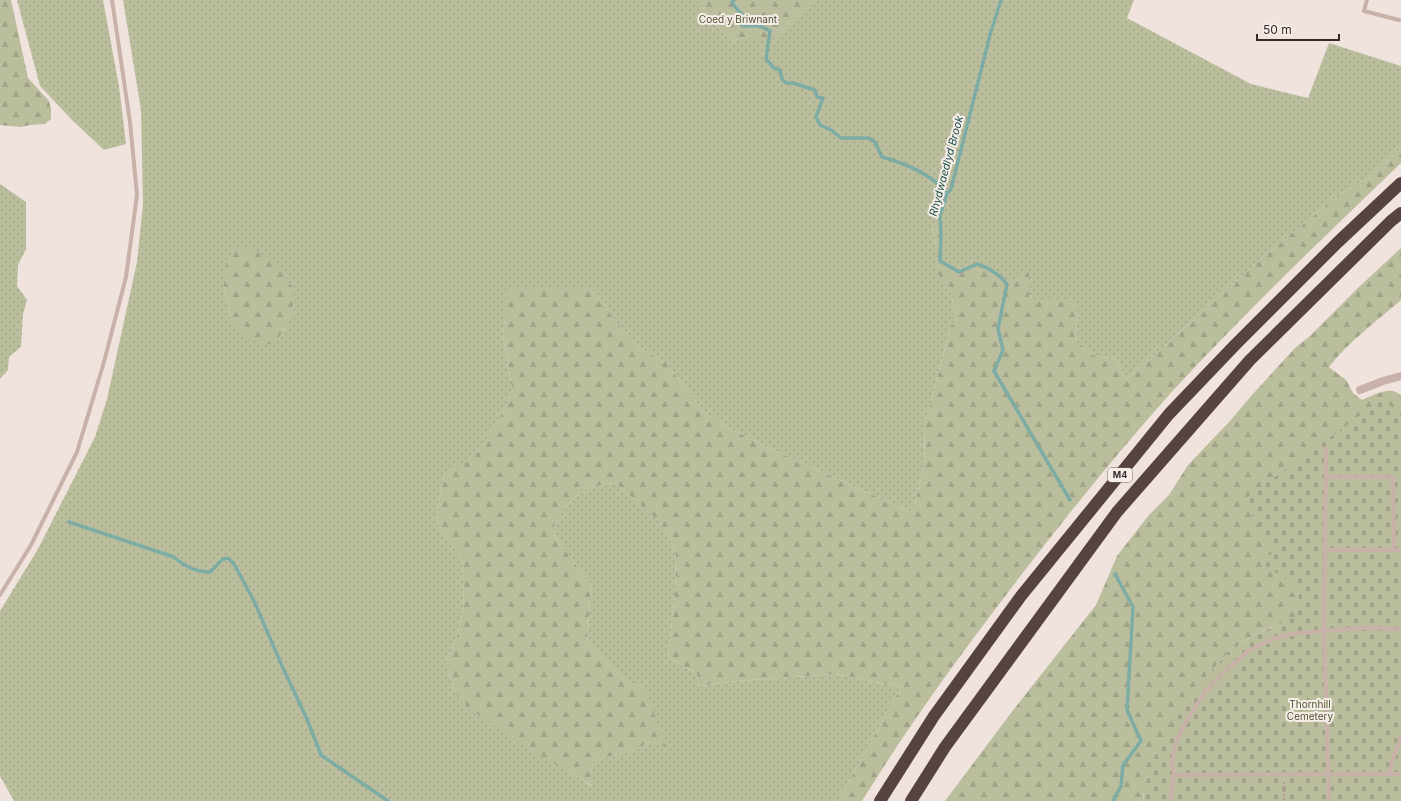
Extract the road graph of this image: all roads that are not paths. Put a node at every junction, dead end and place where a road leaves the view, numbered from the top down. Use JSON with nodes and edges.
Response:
{"nodes":[{"id":1,"x":112,"y":0,"type":"edge"},
{"id":2,"x":1367,"y":0,"type":"edge"},
{"id":3,"x":1399,"y":20,"type":"dead end"},
{"id":4,"x":1401,"y":183,"type":"edge"},
{"id":5,"x":1401,"y":212,"type":"edge"},
{"id":6,"x":1401,"y":376,"type":"edge"},
{"id":7,"x":1360,"y":390,"type":"dead end"},
{"id":8,"x":1326,"y":448,"type":"dead end"},
{"id":9,"x":1325,"y":477,"type":"junction"},
{"id":10,"x":1324,"y":550,"type":"junction"},
{"id":11,"x":1394,"y":550,"type":"junction"},
{"id":12,"x":1401,"y":550,"type":"edge"},
{"id":13,"x":0,"y":595,"type":"edge"},
{"id":14,"x":1401,"y":629,"type":"edge"},
{"id":15,"x":1324,"y":630,"type":"junction"},
{"id":16,"x":1401,"y":737,"type":"edge"},
{"id":17,"x":1388,"y":774,"type":"junction"},
{"id":18,"x":1401,"y":774,"type":"edge"},
{"id":19,"x":1174,"y":775,"type":"junction"},
{"id":20,"x":1328,"y":775,"type":"junction"},
{"id":21,"x":880,"y":801,"type":"edge"},
{"id":22,"x":911,"y":801,"type":"edge"},
{"id":23,"x":1170,"y":801,"type":"edge"},
{"id":24,"x":1328,"y":801,"type":"edge"}],
"edges":[{"from":1,"to":13,"type":"lane"},
{"from":2,"to":3,"type":"lane"},
{"from":4,"to":21,"type":"highway","number":"M4"},
{"from":5,"to":22,"type":"highway","number":"M4"},
{"from":6,"to":7,"type":"street"},
{"from":8,"to":9,"type":"lane"},
{"from":9,"to":10,"type":"lane"},
{"from":9,"to":11,"type":"lane"},
{"from":10,"to":11,"type":"lane"},
{"from":10,"to":15,"type":"lane"},
{"from":11,"to":12,"type":"lane"},
{"from":14,"to":15,"type":"lane"},
{"from":15,"to":19,"type":"lane"},
{"from":15,"to":20,"type":"lane"},
{"from":16,"to":17,"type":"lane"},
{"from":17,"to":18,"type":"lane"},
{"from":17,"to":20,"type":"lane"},
{"from":19,"to":20,"type":"lane"},
{"from":19,"to":23,"type":"lane"},
{"from":20,"to":24,"type":"lane"}]}
